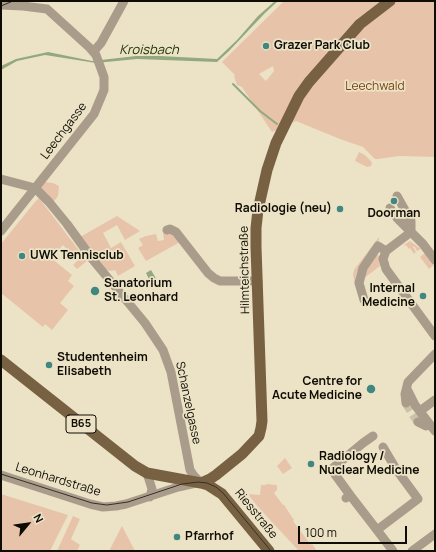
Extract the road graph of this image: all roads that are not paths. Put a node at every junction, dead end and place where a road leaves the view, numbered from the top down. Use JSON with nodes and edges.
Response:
{"nodes":[{"id":1,"x":124,"y":1,"type":"edge"},
{"id":2,"x":390,"y":1,"type":"edge"},
{"id":3,"x":7,"y":4,"type":"edge"},
{"id":4,"x":97,"y":58,"type":"junction"},
{"id":5,"x":1,"y":179,"type":"edge"},
{"id":6,"x":35,"y":188,"type":"junction"},
{"id":7,"x":397,"y":196,"type":"dead end"},
{"id":8,"x":390,"y":208,"type":"dead end"},
{"id":9,"x":167,"y":230,"type":"dead end"},
{"id":10,"x":1,"y":231,"type":"edge"},
{"id":11,"x":411,"y":232,"type":"junction"},
{"id":12,"x":382,"y":249,"type":"junction"},
{"id":13,"x":435,"y":260,"type":"edge"},
{"id":14,"x":258,"y":281,"type":"junction"},
{"id":15,"x":364,"y":300,"type":"dead end"},
{"id":16,"x":434,"y":334,"type":"edge"},
{"id":17,"x":435,"y":354,"type":"edge"},
{"id":18,"x":1,"y":360,"type":"edge"},
{"id":19,"x":407,"y":389,"type":"junction"},
{"id":20,"x":435,"y":400,"type":"edge"},
{"id":21,"x":406,"y":403,"type":"tunnel mouth"},
{"id":22,"x":420,"y":411,"type":"junction"},
{"id":23,"x":418,"y":422,"type":"tunnel mouth"},
{"id":24,"x":433,"y":428,"type":"edge"},
{"id":25,"x":373,"y":436,"type":"dead end"},
{"id":26,"x":383,"y":447,"type":"dead end"},
{"id":27,"x":147,"y":473,"type":"junction"},
{"id":28,"x":1,"y":476,"type":"edge"},
{"id":29,"x":201,"y":483,"type":"junction"},
{"id":30,"x":150,"y":497,"type":"junction"},
{"id":31,"x":378,"y":530,"type":"junction"},
{"id":32,"x":435,"y":534,"type":"edge"},
{"id":33,"x":269,"y":551,"type":"edge"},
{"id":34,"x":392,"y":551,"type":"edge"},
{"id":35,"x":412,"y":551,"type":"edge"}],
"edges":[{"from":1,"to":4,"type":"street"},
{"from":2,"to":14,"type":"main road","name":"Hilmteichstraße"},
{"from":3,"to":4,"type":"street"},
{"from":4,"to":6,"type":"street","name":"Leechgasse"},
{"from":5,"to":6,"type":"street"},
{"from":6,"to":10,"type":"street","name":"Leechgasse"},
{"from":6,"to":29,"type":"street","name":"Schanzelgasse"},
{"from":7,"to":11,"type":"street"},
{"from":8,"to":11,"type":"street"},
{"from":9,"to":14,"type":"street"},
{"from":11,"to":12,"type":"street"},
{"from":11,"to":13,"type":"street"},
{"from":12,"to":15,"type":"street"},
{"from":12,"to":16,"type":"street"},
{"from":14,"to":29,"type":"main road","name":"Hilmteichstraße"},
{"from":17,"to":19,"type":"street"},
{"from":18,"to":27,"type":"main road","number":"B65"},
{"from":19,"to":21,"type":"street"},
{"from":19,"to":22,"type":"street"},
{"from":20,"to":22,"type":"street"},
{"from":22,"to":24,"type":"street"},
{"from":23,"to":24,"type":"street"},
{"from":25,"to":31,"type":"street"},
{"from":26,"to":31,"type":"street"},
{"from":27,"to":29,"type":"main road","number":"B65"},
{"from":27,"to":30,"type":"street"},
{"from":28,"to":30,"type":"street","name":"Leonhardstraße"},
{"from":29,"to":30,"type":"street","name":"Leonhardstraße"},
{"from":29,"to":33,"type":"main road","name":"Riesstraße","number":"B65"},
{"from":31,"to":34,"type":"street"},
{"from":32,"to":35,"type":"street"}]}
